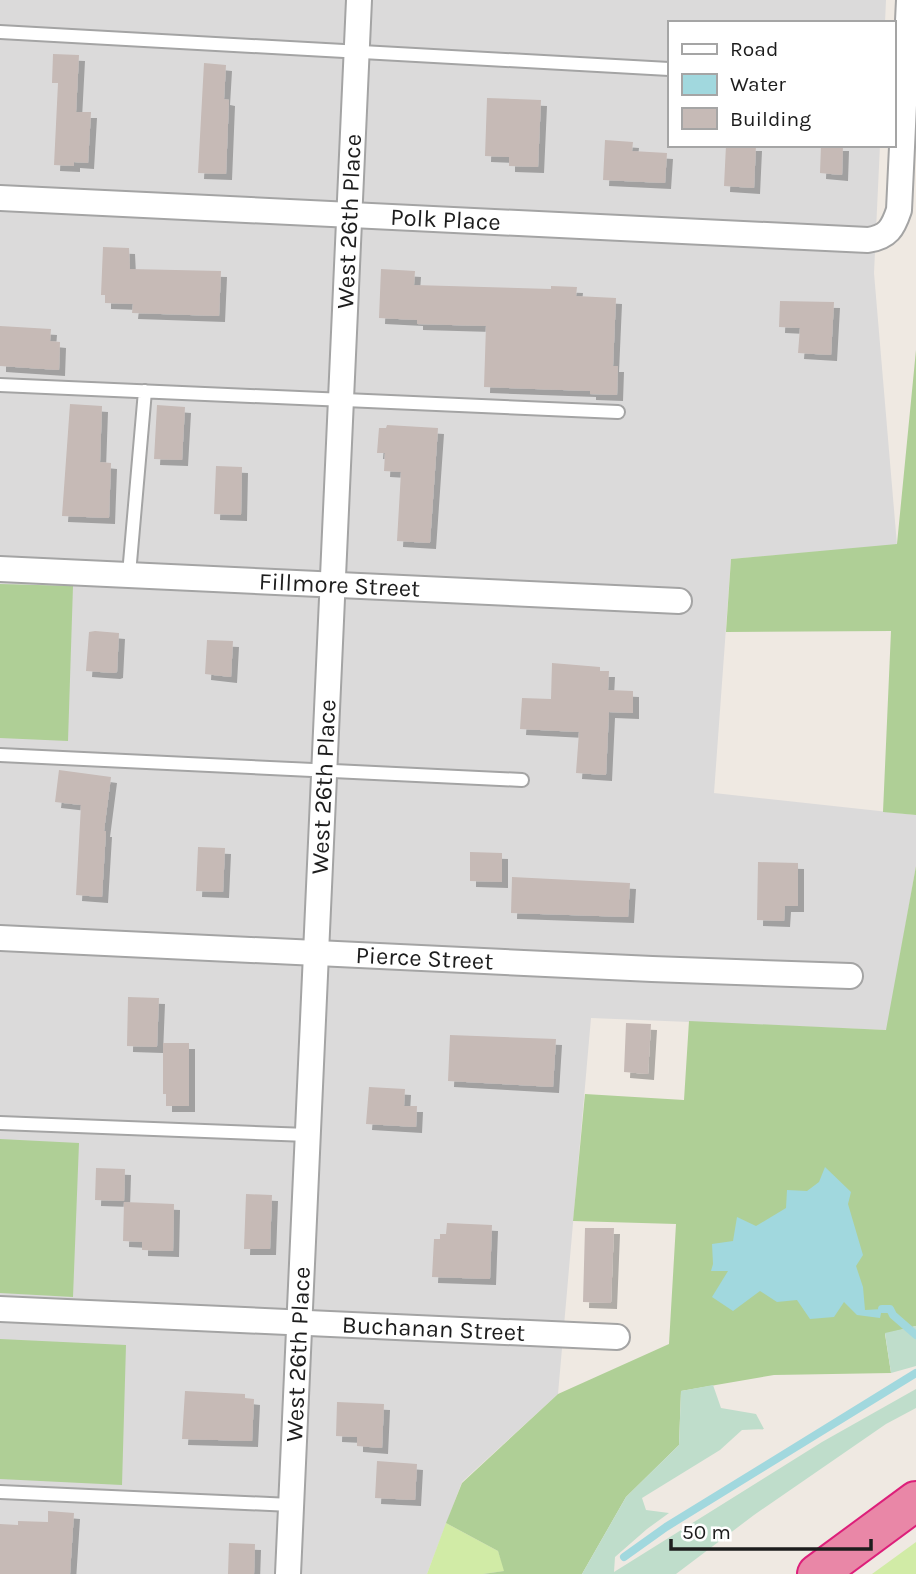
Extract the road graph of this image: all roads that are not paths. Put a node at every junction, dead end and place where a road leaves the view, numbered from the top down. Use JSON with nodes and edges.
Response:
{"nodes":[{"id":1,"x":359,"y":0,"type":"edge"},
{"id":2,"x":909,"y":0,"type":"edge"},
{"id":3,"x":0,"y":33,"type":"edge"},
{"id":4,"x":356,"y":52,"type":"junction"},
{"id":5,"x":668,"y":69,"type":"edge"},
{"id":6,"x":899,"y":81,"type":"edge"},
{"id":7,"x":0,"y":198,"type":"edge"},
{"id":8,"x":349,"y":214,"type":"junction"},
{"id":9,"x":0,"y":385,"type":"edge"},
{"id":10,"x":145,"y":391,"type":"junction"},
{"id":11,"x":341,"y":400,"type":"junction"},
{"id":12,"x":618,"y":412,"type":"dead end"},
{"id":13,"x":0,"y":569,"type":"edge"},
{"id":14,"x":129,"y":575,"type":"junction"},
{"id":15,"x":332,"y":583,"type":"junction"},
{"id":16,"x":679,"y":601,"type":"dead end"},
{"id":17,"x":0,"y":755,"type":"edge"},
{"id":18,"x":324,"y":771,"type":"junction"},
{"id":19,"x":522,"y":780,"type":"dead end"},
{"id":20,"x":0,"y":939,"type":"edge"},
{"id":21,"x":316,"y":953,"type":"junction"},
{"id":22,"x":850,"y":976,"type":"dead end"},
{"id":23,"x":0,"y":1123,"type":"edge"},
{"id":24,"x":307,"y":1135,"type":"junction"},
{"id":25,"x":0,"y":1309,"type":"edge"},
{"id":26,"x":299,"y":1324,"type":"junction"},
{"id":27,"x":617,"y":1338,"type":"dead end"},
{"id":28,"x":0,"y":1492,"type":"edge"},
{"id":29,"x":916,"y":1501,"type":"edge"},
{"id":30,"x":291,"y":1506,"type":"junction"},
{"id":31,"x":288,"y":1574,"type":"edge"},
{"id":32,"x":817,"y":1574,"type":"edge"}],
"edges":[{"from":1,"to":4,"type":"street","name":"West 26th Place"},
{"from":2,"to":6,"type":"street"},
{"from":3,"to":4,"type":"lane"},
{"from":4,"to":5,"type":"lane"},
{"from":4,"to":8,"type":"street","name":"West 26th Place"},
{"from":6,"to":8,"type":"street","name":"Polk Place"},
{"from":7,"to":8,"type":"street","name":"Polk Place"},
{"from":8,"to":11,"type":"street","name":"West 26th Place"},
{"from":9,"to":10,"type":"lane"},
{"from":10,"to":11,"type":"lane"},
{"from":10,"to":14,"type":"lane"},
{"from":11,"to":12,"type":"lane"},
{"from":11,"to":15,"type":"street","name":"West 26th Place"},
{"from":13,"to":14,"type":"street","name":"Fillmore Street"},
{"from":14,"to":15,"type":"street","name":"Fillmore Street"},
{"from":15,"to":16,"type":"street","name":"Fillmore Street"},
{"from":15,"to":18,"type":"street","name":"West 26th Place"},
{"from":17,"to":18,"type":"lane"},
{"from":18,"to":19,"type":"lane"},
{"from":18,"to":21,"type":"street","name":"West 26th Place"},
{"from":20,"to":21,"type":"street","name":"Pierce Street"},
{"from":21,"to":22,"type":"street","name":"Pierce Street"},
{"from":21,"to":24,"type":"street","name":"West 26th Place"},
{"from":23,"to":24,"type":"lane"},
{"from":24,"to":26,"type":"street","name":"West 26th Place"},
{"from":25,"to":26,"type":"street","name":"Buchanan Street"},
{"from":26,"to":27,"type":"street","name":"Buchanan Street"},
{"from":26,"to":30,"type":"street","name":"West 26th Place"},
{"from":28,"to":30,"type":"lane"},
{"from":29,"to":32,"type":"highway"},
{"from":30,"to":31,"type":"street","name":"West 26th Place"}]}
